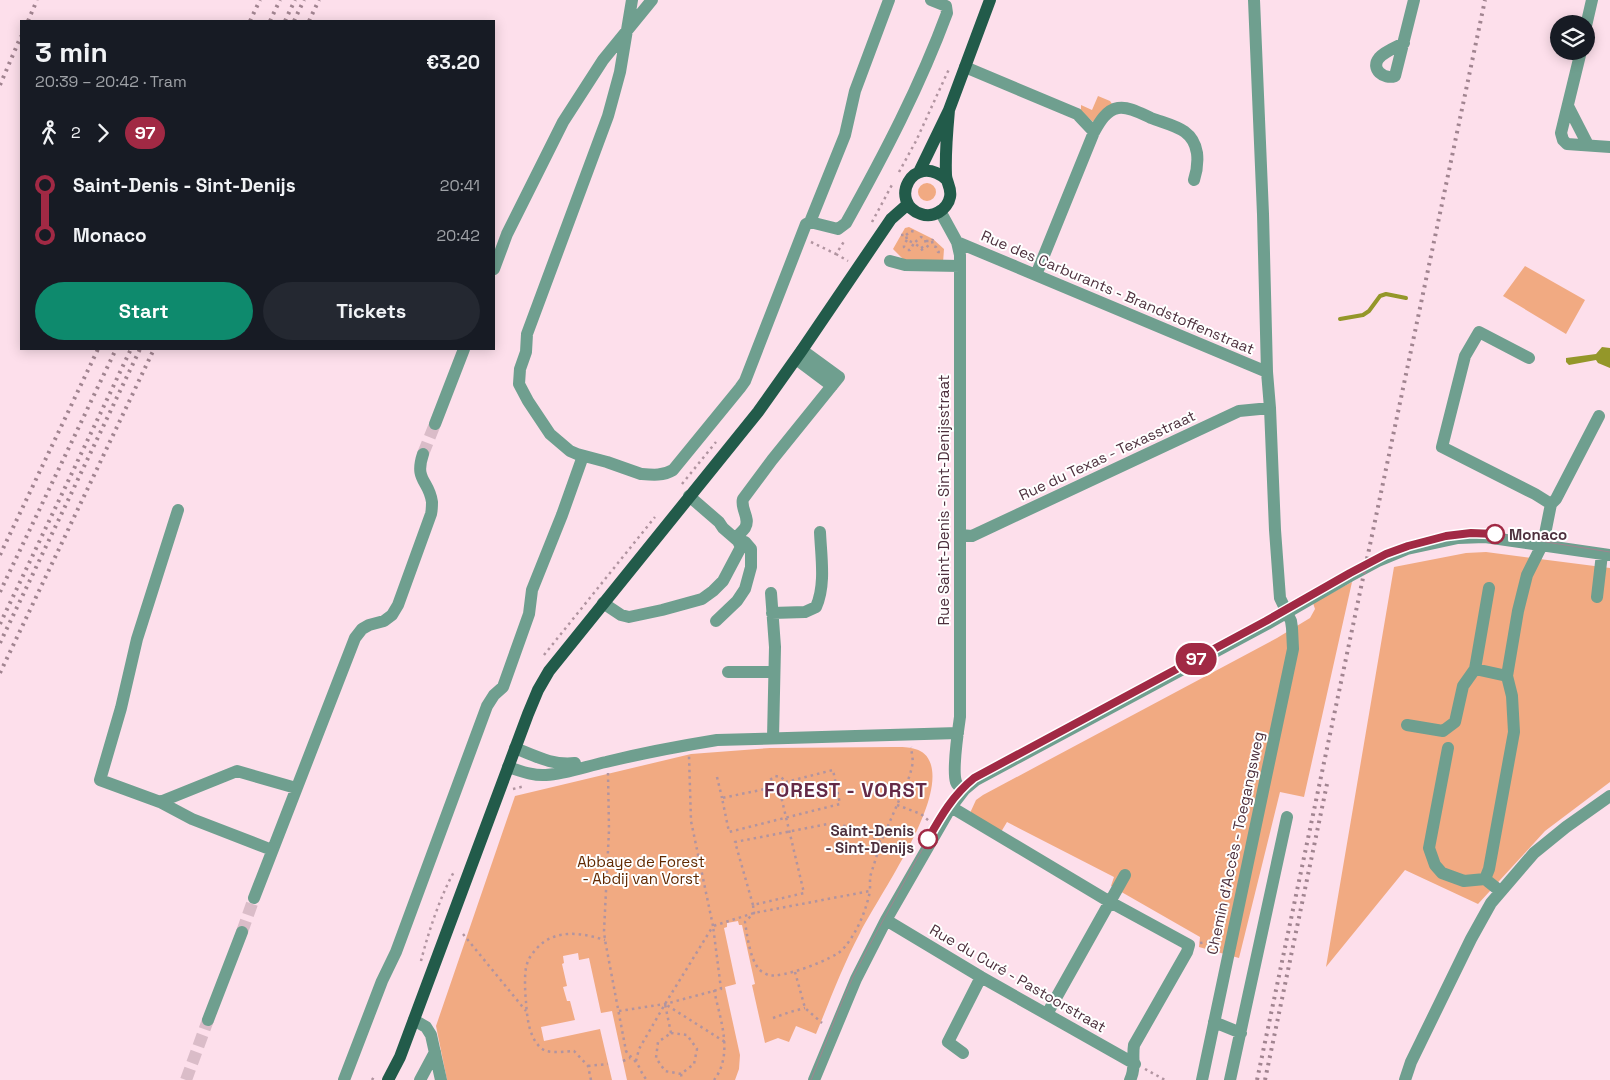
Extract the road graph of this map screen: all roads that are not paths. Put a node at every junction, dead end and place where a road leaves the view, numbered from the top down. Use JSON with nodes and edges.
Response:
{"nodes":[{"id":1,"x":632,"y":0,"type":"edge"},
{"id":2,"x":652,"y":0,"type":"edge"},
{"id":3,"x":889,"y":0,"type":"edge"},
{"id":4,"x":931,"y":0,"type":"edge"},
{"id":5,"x":990,"y":0,"type":"edge"},
{"id":6,"x":1254,"y":0,"type":"edge"},
{"id":7,"x":1414,"y":0,"type":"edge"},
{"id":8,"x":1592,"y":0,"type":"edge"},
{"id":9,"x":1589,"y":15,"type":"edge"},
{"id":10,"x":627,"y":30,"type":"junction"},
{"id":11,"x":1404,"y":42,"type":"dead end"},
{"id":12,"x":1578,"y":60,"type":"edge"},
{"id":13,"x":965,"y":67,"type":"junction"},
{"id":14,"x":1568,"y":106,"type":"junction"},
{"id":15,"x":949,"y":110,"type":"junction"},
{"id":16,"x":1094,"y":132,"type":"junction"},
{"id":17,"x":1588,"y":145,"type":"junction"},
{"id":18,"x":1610,"y":147,"type":"edge"},
{"id":19,"x":918,"y":172,"type":"junction"},
{"id":20,"x":946,"y":179,"type":"junction"},
{"id":21,"x":1194,"y":180,"type":"dead end"},
{"id":22,"x":908,"y":204,"type":"junction"},
{"id":23,"x":940,"y":211,"type":"junction"},
{"id":24,"x":810,"y":222,"type":"junction"},
{"id":25,"x":957,"y":242,"type":"junction"},
{"id":26,"x":890,"y":260,"type":"dead end"},
{"id":27,"x":960,"y":266,"type":"junction"},
{"id":28,"x":495,"y":267,"type":"edge"},
{"id":29,"x":1036,"y":275,"type":"junction"},
{"id":30,"x":464,"y":350,"type":"edge"},
{"id":31,"x":799,"y":355,"type":"junction"},
{"id":32,"x":1529,"y":358,"type":"dead end"},
{"id":33,"x":1267,"y":372,"type":"junction"},
{"id":34,"x":1270,"y":408,"type":"junction"},
{"id":35,"x":1599,"y":416,"type":"dead end"},
{"id":36,"x":435,"y":424,"type":"tunnel mouth"},
{"id":37,"x":423,"y":454,"type":"tunnel mouth"},
{"id":38,"x":582,"y":456,"type":"junction"},
{"id":39,"x":687,"y":499,"type":"junction"},
{"id":40,"x":1550,"y":504,"type":"junction"},
{"id":41,"x":178,"y":510,"type":"dead end"},
{"id":42,"x":820,"y":532,"type":"dead end"},
{"id":43,"x":960,"y":535,"type":"junction"},
{"id":44,"x":737,"y":539,"type":"junction"},
{"id":45,"x":1542,"y":545,"type":"junction"},
{"id":46,"x":1607,"y":554,"type":"edge"},
{"id":47,"x":1489,"y":588,"type":"dead end"},
{"id":48,"x":771,"y":593,"type":"dead end"},
{"id":49,"x":1597,"y":597,"type":"dead end"},
{"id":50,"x":603,"y":602,"type":"junction"},
{"id":51,"x":1288,"y":612,"type":"junction"},
{"id":52,"x":772,"y":613,"type":"junction"},
{"id":53,"x":716,"y":621,"type":"dead end"},
{"id":54,"x":1476,"y":669,"type":"junction"},
{"id":55,"x":728,"y":672,"type":"dead end"},
{"id":56,"x":774,"y":672,"type":"junction"},
{"id":57,"x":1507,"y":676,"type":"junction"},
{"id":58,"x":1408,"y":725,"type":"dead end"},
{"id":59,"x":958,"y":733,"type":"junction"},
{"id":60,"x":773,"y":738,"type":"junction"},
{"id":61,"x":515,"y":748,"type":"junction"},
{"id":62,"x":1448,"y":748,"type":"dead end"},
{"id":63,"x":605,"y":762,"type":"junction"},
{"id":64,"x":508,"y":767,"type":"junction"},
{"id":65,"x":296,"y":788,"type":"junction"},
{"id":66,"x":964,"y":790,"type":"junction"},
{"id":67,"x":1610,"y":796,"type":"edge"},
{"id":68,"x":160,"y":802,"type":"junction"},
{"id":69,"x":951,"y":807,"type":"junction"},
{"id":70,"x":1288,"y":817,"type":"dead end"},
{"id":71,"x":272,"y":850,"type":"junction"},
{"id":72,"x":1125,"y":875,"type":"dead end"},
{"id":73,"x":1485,"y":879,"type":"junction"},
{"id":74,"x":1500,"y":891,"type":"junction"},
{"id":75,"x":254,"y":898,"type":"tunnel mouth"},
{"id":76,"x":1110,"y":902,"type":"junction"},
{"id":77,"x":886,"y":920,"type":"junction"},
{"id":78,"x":242,"y":932,"type":"tunnel mouth"},
{"id":79,"x":981,"y":977,"type":"junction"},
{"id":80,"x":1047,"y":1014,"type":"junction"},
{"id":81,"x":208,"y":1020,"type":"tunnel mouth"},
{"id":82,"x":414,"y":1020,"type":"junction"},
{"id":83,"x":1214,"y":1022,"type":"junction"},
{"id":84,"x":1241,"y":1033,"type":"junction"},
{"id":85,"x":435,"y":1052,"type":"junction"},
{"id":86,"x":964,"y":1053,"type":"dead end"},
{"id":87,"x":1135,"y":1064,"type":"junction"},
{"id":88,"x":344,"y":1080,"type":"edge"},
{"id":89,"x":388,"y":1080,"type":"edge"},
{"id":90,"x":420,"y":1080,"type":"edge"},
{"id":91,"x":441,"y":1080,"type":"edge"},
{"id":92,"x":814,"y":1080,"type":"edge"},
{"id":93,"x":1130,"y":1080,"type":"edge"},
{"id":94,"x":1202,"y":1080,"type":"edge"},
{"id":95,"x":1230,"y":1080,"type":"edge"},
{"id":96,"x":1405,"y":1080,"type":"edge"}],
"edges":[{"from":1,"to":10,"type":"street"},
{"from":2,"to":10,"type":"street"},
{"from":3,"to":24,"type":"street"},
{"from":4,"to":24,"type":"street"},
{"from":5,"to":13,"type":"main road"},
{"from":6,"to":33,"type":"street","name":"Chemin d'Accès - Toegangsweg"},
{"from":7,"to":11,"type":"street"},
{"from":8,"to":9,"type":"street"},
{"from":10,"to":28,"type":"street"},
{"from":10,"to":38,"type":"street"},
{"from":12,"to":14,"type":"street"},
{"from":13,"to":15,"type":"main road"},
{"from":13,"to":16,"type":"street"},
{"from":14,"to":17,"type":"street"},
{"from":14,"to":17,"type":"street"},
{"from":15,"to":19,"type":"main road"},
{"from":15,"to":20,"type":"main road"},
{"from":16,"to":21,"type":"street"},
{"from":16,"to":29,"type":"street"},
{"from":17,"to":18,"type":"street"},
{"from":19,"to":20,"type":"main road"},
{"from":19,"to":22,"type":"main road"},
{"from":20,"to":23,"type":"main road"},
{"from":22,"to":23,"type":"main road"},
{"from":22,"to":31,"type":"main road"},
{"from":23,"to":25,"type":"street","name":"Rue Saint-Denis - Sint-Denijsstraat"},
{"from":24,"to":38,"type":"street"},
{"from":25,"to":27,"type":"street","name":"Rue Saint-Denis - Sint-Denijsstraat"},
{"from":25,"to":29,"type":"street","name":"Rue des Carburants - Brandstoffenstraat"},
{"from":26,"to":27,"type":"street"},
{"from":27,"to":43,"type":"street","name":"Rue Saint-Denis - Sint-Denijsstraat"},
{"from":29,"to":33,"type":"street","name":"Rue des Carburants - Brandstoffenstraat"},
{"from":30,"to":36,"type":"street"},
{"from":31,"to":39,"type":"main road"},
{"from":31,"to":44,"type":"street"},
{"from":32,"to":40,"type":"street"},
{"from":33,"to":34,"type":"street","name":"Chemin d'Accès - Toegangsweg"},
{"from":34,"to":43,"type":"street","name":"Rue du Texas - Texasstraat"},
{"from":34,"to":51,"type":"street","name":"Chemin d'Accès - Toegangsweg"},
{"from":35,"to":40,"type":"street"},
{"from":37,"to":65,"type":"street"},
{"from":38,"to":88,"type":"street"},
{"from":39,"to":44,"type":"street"},
{"from":39,"to":50,"type":"main road"},
{"from":40,"to":45,"type":"street"},
{"from":41,"to":68,"type":"street"},
{"from":42,"to":52,"type":"street"},
{"from":43,"to":59,"type":"street","name":"Rue Saint-Denis - Sint-Denijsstraat"},
{"from":44,"to":50,"type":"street"},
{"from":44,"to":53,"type":"street"},
{"from":45,"to":46,"type":"street"},
{"from":45,"to":51,"type":"street"},
{"from":45,"to":57,"type":"street"},
{"from":46,"to":49,"type":"street"},
{"from":47,"to":54,"type":"street"},
{"from":48,"to":52,"type":"street"},
{"from":50,"to":61,"type":"main road"},
{"from":51,"to":66,"type":"street"},
{"from":51,"to":83,"type":"street","name":"Chemin d'Accès - Toegangsweg"},
{"from":52,"to":56,"type":"street"},
{"from":54,"to":57,"type":"street"},
{"from":54,"to":58,"type":"street"},
{"from":55,"to":56,"type":"street"},
{"from":56,"to":60,"type":"street"},
{"from":57,"to":73,"type":"street"},
{"from":59,"to":60,"type":"street"},
{"from":59,"to":66,"type":"street","name":"Rue Saint-Denis - Sint-Denijsstraat"},
{"from":60,"to":63,"type":"street"},
{"from":61,"to":63,"type":"street"},
{"from":61,"to":64,"type":"main road"},
{"from":62,"to":73,"type":"street"},
{"from":63,"to":64,"type":"street"},
{"from":64,"to":82,"type":"main road"},
{"from":65,"to":68,"type":"street"},
{"from":65,"to":71,"type":"street"},
{"from":66,"to":69,"type":"street"},
{"from":67,"to":74,"type":"street"},
{"from":68,"to":71,"type":"street"},
{"from":69,"to":76,"type":"street"},
{"from":69,"to":77,"type":"street"},
{"from":70,"to":84,"type":"street"},
{"from":71,"to":75,"type":"street"},
{"from":72,"to":76,"type":"street"},
{"from":73,"to":74,"type":"street"},
{"from":74,"to":96,"type":"street"},
{"from":76,"to":80,"type":"street"},
{"from":76,"to":87,"type":"street"},
{"from":77,"to":79,"type":"street","name":"Rue du Curé - Pastoorstraat"},
{"from":77,"to":92,"type":"street"},
{"from":78,"to":81,"type":"street"},
{"from":79,"to":80,"type":"street","name":"Rue du Curé - Pastoorstraat"},
{"from":79,"to":86,"type":"street"},
{"from":80,"to":87,"type":"street","name":"Rue du Curé - Pastoorstraat"},
{"from":82,"to":85,"type":"street"},
{"from":82,"to":89,"type":"main road"},
{"from":83,"to":84,"type":"street"},
{"from":83,"to":94,"type":"street","name":"Chemin d'Accès - Toegangsweg"},
{"from":84,"to":95,"type":"street"},
{"from":85,"to":90,"type":"street"},
{"from":85,"to":91,"type":"street"},
{"from":87,"to":93,"type":"street"}]}
